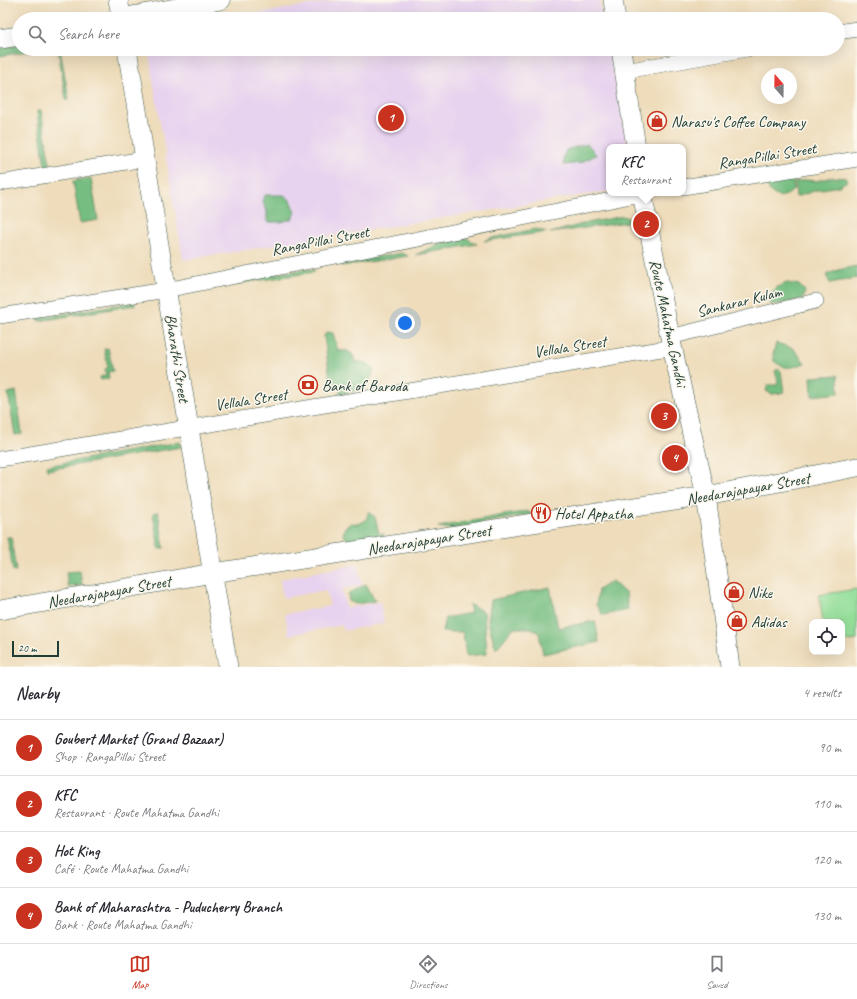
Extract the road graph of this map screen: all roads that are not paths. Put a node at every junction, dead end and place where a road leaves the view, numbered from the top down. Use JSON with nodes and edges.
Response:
{"nodes":[{"id":1,"x":221,"y":0,"type":"edge"},
{"id":2,"x":612,"y":0,"type":"edge"},
{"id":3,"x":134,"y":12,"type":"edge"},
{"id":4,"x":615,"y":12,"type":"edge"},
{"id":5,"x":857,"y":29,"type":"edge"},
{"id":6,"x":845,"y":31,"type":"edge"},
{"id":7,"x":12,"y":37,"type":"edge"},
{"id":8,"x":0,"y":39,"type":"edge"},
{"id":9,"x":128,"y":56,"type":"edge"},
{"id":10,"x":622,"y":56,"type":"edge"},
{"id":11,"x":708,"y":56,"type":"edge"},
{"id":12,"x":625,"y":71,"type":"junction"},
{"id":13,"x":636,"y":144,"type":"edge"},
{"id":14,"x":144,"y":159,"type":"junction"},
{"id":15,"x":857,"y":159,"type":"edge"},
{"id":16,"x":0,"y":183,"type":"edge"},
{"id":17,"x":686,"y":187,"type":"edge"},
{"id":18,"x":628,"y":196,"type":"edge"},
{"id":19,"x":644,"y":196,"type":"edge"},
{"id":20,"x":166,"y":290,"type":"junction"},
{"id":21,"x":816,"y":301,"type":"dead end"},
{"id":22,"x":0,"y":316,"type":"edge"},
{"id":23,"x":672,"y":342,"type":"junction"},
{"id":24,"x":189,"y":427,"type":"junction"},
{"id":25,"x":0,"y":459,"type":"edge"},
{"id":26,"x":857,"y":468,"type":"edge"},
{"id":27,"x":706,"y":496,"type":"junction"},
{"id":28,"x":213,"y":573,"type":"junction"},
{"id":29,"x":0,"y":610,"type":"edge"},
{"id":30,"x":228,"y":667,"type":"edge"},
{"id":31,"x":730,"y":667,"type":"edge"}],
"edges":[{"from":1,"to":3,"type":"street"},
{"from":2,"to":4,"type":"street"},
{"from":5,"to":6,"type":"street"},
{"from":7,"to":8,"type":"street"},
{"from":9,"to":14,"type":"street","name":"Bharathi Street"},
{"from":10,"to":12,"type":"street"},
{"from":11,"to":12,"type":"street"},
{"from":12,"to":13,"type":"street"},
{"from":14,"to":16,"type":"street"},
{"from":14,"to":20,"type":"street","name":"Bharathi Street"},
{"from":15,"to":17,"type":"street","name":"RangaPillai Street"},
{"from":18,"to":20,"type":"street","name":"RangaPillai Street"},
{"from":19,"to":23,"type":"street","name":"Route Mahatma Gandhi"},
{"from":20,"to":22,"type":"street","name":"RangaPillai Street"},
{"from":20,"to":24,"type":"street","name":"Bharathi Street"},
{"from":21,"to":23,"type":"street","name":"Sankarar Kulam"},
{"from":23,"to":24,"type":"street","name":"Vellala Street"},
{"from":23,"to":27,"type":"street","name":"Route Mahatma Gandhi"},
{"from":24,"to":25,"type":"street","name":"Vellala Street"},
{"from":24,"to":28,"type":"street","name":"Bharathi Street"},
{"from":26,"to":27,"type":"street","name":"Needarajapayar Street"},
{"from":27,"to":28,"type":"street","name":"Needarajapayar Street"},
{"from":27,"to":31,"type":"street","name":"Route Mahatma Gandhi"},
{"from":28,"to":29,"type":"street","name":"Needarajapayar Street"},
{"from":28,"to":30,"type":"street","name":"Bharathi Street"}]}
